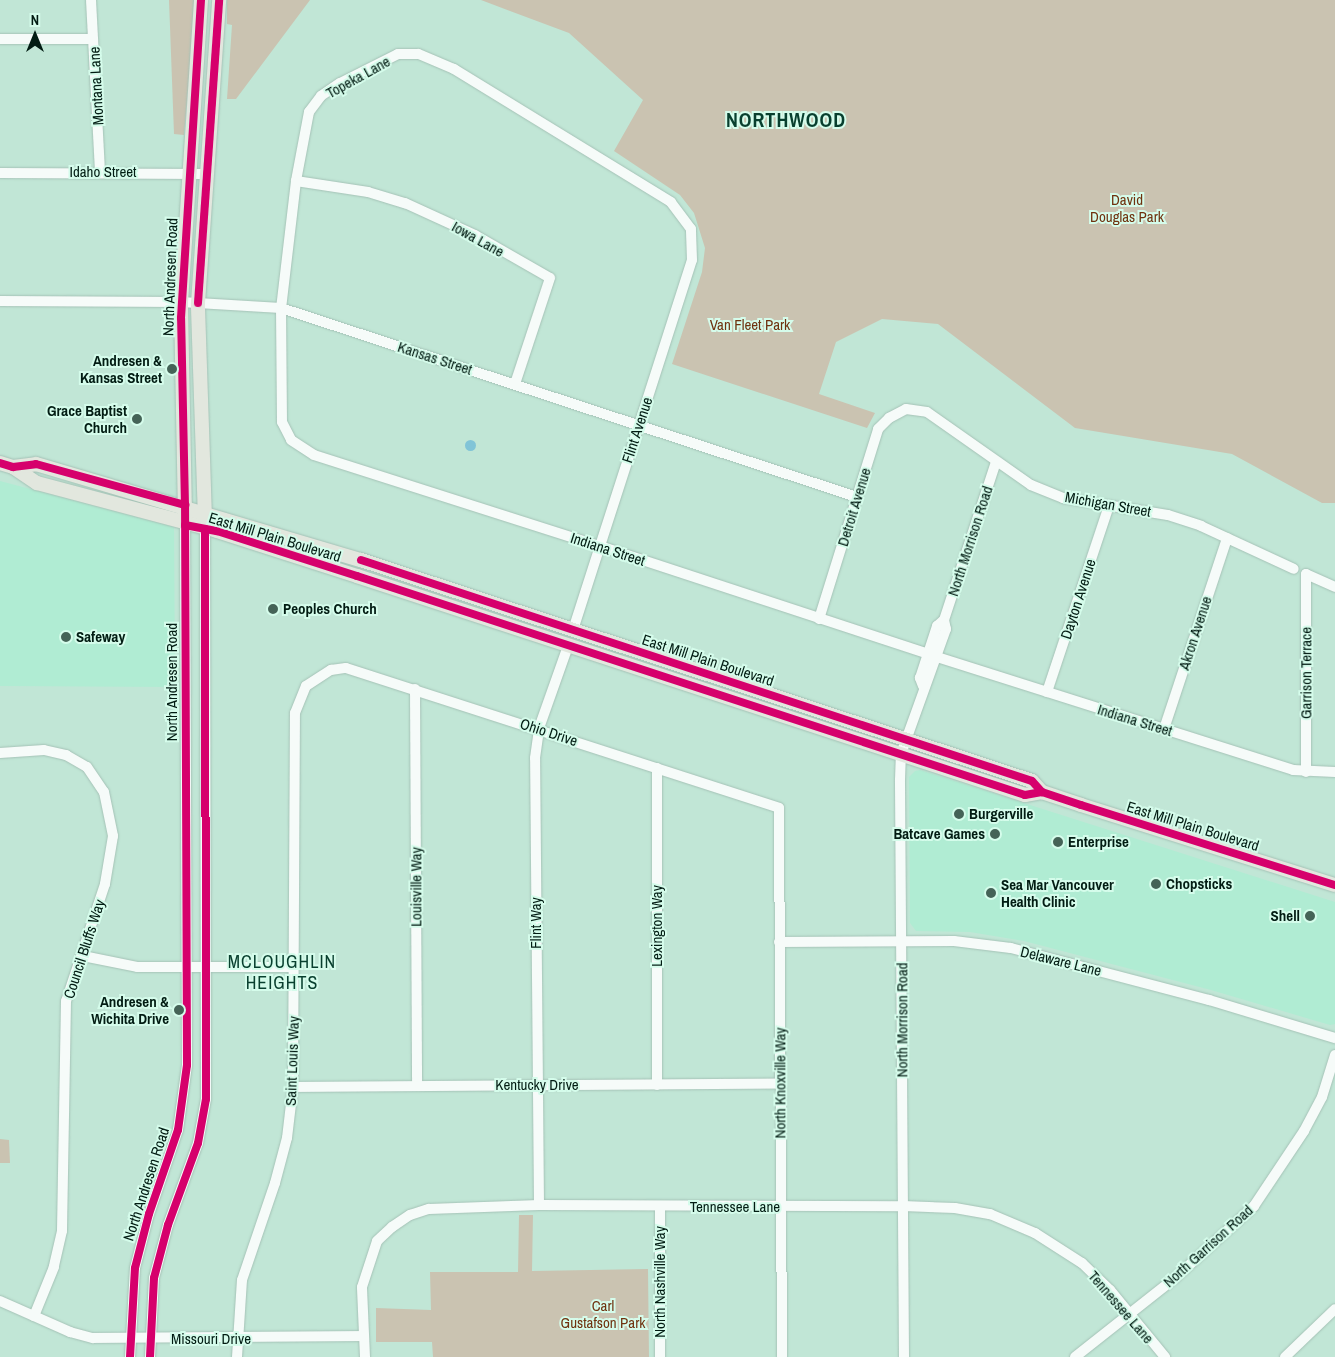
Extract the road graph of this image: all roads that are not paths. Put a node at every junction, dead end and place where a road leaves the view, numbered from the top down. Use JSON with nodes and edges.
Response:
{"nodes":[{"id":1,"x":91,"y":0,"type":"edge"},
{"id":2,"x":201,"y":0,"type":"edge"},
{"id":3,"x":219,"y":0,"type":"edge"},
{"id":4,"x":93,"y":39,"type":"junction"},
{"id":5,"x":0,"y":40,"type":"edge"},
{"id":6,"x":100,"y":172,"type":"junction"},
{"id":7,"x":0,"y":173,"type":"edge"},
{"id":8,"x":188,"y":173,"type":"junction"},
{"id":9,"x":205,"y":174,"type":"junction"},
{"id":10,"x":296,"y":181,"type":"junction"},
{"id":11,"x":691,"y":229,"type":"joint"},
{"id":12,"x":0,"y":301,"type":"edge"},
{"id":13,"x":181,"y":302,"type":"junction"},
{"id":14,"x":198,"y":303,"type":"junction"},
{"id":15,"x":281,"y":308,"type":"junction"},
{"id":16,"x":515,"y":384,"type":"junction"},
{"id":17,"x":906,"y":409,"type":"joint"},
{"id":18,"x":639,"y":425,"type":"junction"},
{"id":19,"x":291,"y":440,"type":"joint"},
{"id":20,"x":996,"y":462,"type":"junction"},
{"id":21,"x":6,"y":465,"type":"edge"},
{"id":22,"x":857,"y":497,"type":"junction"},
{"id":23,"x":185,"y":506,"type":"junction"},
{"id":24,"x":1109,"y":506,"type":"junction"},
{"id":25,"x":205,"y":512,"type":"junction"},
{"id":26,"x":185,"y":525,"type":"junction"},
{"id":27,"x":205,"y":529,"type":"junction"},
{"id":28,"x":1227,"y":538,"type":"junction"},
{"id":29,"x":600,"y":546,"type":"junction"},
{"id":30,"x":1294,"y":569,"type":"dead end"},
{"id":31,"x":1335,"y":587,"type":"edge"},
{"id":32,"x":819,"y":619,"type":"junction"},
{"id":33,"x":573,"y":630,"type":"junction"},
{"id":34,"x":568,"y":646,"type":"junction"},
{"id":35,"x":933,"y":655,"type":"junction"},
{"id":36,"x":318,"y":676,"type":"joint"},
{"id":37,"x":415,"y":689,"type":"junction"},
{"id":38,"x":1047,"y":692,"type":"junction"},
{"id":39,"x":539,"y":728,"type":"junction"},
{"id":40,"x":1164,"y":729,"type":"junction"},
{"id":41,"x":906,"y":740,"type":"junction"},
{"id":42,"x":0,"y":753,"type":"edge"},
{"id":43,"x":901,"y":754,"type":"junction"},
{"id":44,"x":657,"y":768,"type":"junction"},
{"id":45,"x":1306,"y":772,"type":"junction"},
{"id":46,"x":1335,"y":772,"type":"edge"},
{"id":47,"x":1042,"y":792,"type":"junction"},
{"id":48,"x":779,"y":808,"type":"joint"},
{"id":49,"x":1335,"y":885,"type":"edge"},
{"id":50,"x":901,"y":941,"type":"junction"},
{"id":51,"x":779,"y":942,"type":"junction"},
{"id":52,"x":83,"y":956,"type":"junction"},
{"id":53,"x":187,"y":966,"type":"junction"},
{"id":54,"x":207,"y":966,"type":"junction"},
{"id":55,"x":293,"y":967,"type":"junction"},
{"id":56,"x":1335,"y":1038,"type":"edge"},
{"id":57,"x":1335,"y":1055,"type":"edge"},
{"id":58,"x":780,"y":1084,"type":"junction"},
{"id":59,"x":417,"y":1085,"type":"junction"},
{"id":60,"x":537,"y":1085,"type":"junction"},
{"id":61,"x":657,"y":1085,"type":"junction"},
{"id":62,"x":293,"y":1087,"type":"junction"},
{"id":63,"x":539,"y":1205,"type":"junction"},
{"id":64,"x":660,"y":1206,"type":"junction"},
{"id":65,"x":903,"y":1206,"type":"junction"},
{"id":66,"x":780,"y":1207,"type":"junction"},
{"id":67,"x":0,"y":1301,"type":"edge"},
{"id":68,"x":1130,"y":1313,"type":"junction"},
{"id":69,"x":1333,"y":1315,"type":"edge"},
{"id":70,"x":34,"y":1316,"type":"junction"},
{"id":71,"x":362,"y":1336,"type":"junction"},
{"id":72,"x":130,"y":1339,"type":"junction"},
{"id":73,"x":150,"y":1339,"type":"junction"},
{"id":74,"x":236,"y":1339,"type":"junction"},
{"id":75,"x":130,"y":1357,"type":"edge"},
{"id":76,"x":150,"y":1357,"type":"edge"},
{"id":77,"x":237,"y":1357,"type":"edge"},
{"id":78,"x":364,"y":1357,"type":"edge"},
{"id":79,"x":660,"y":1357,"type":"edge"},
{"id":80,"x":782,"y":1357,"type":"edge"},
{"id":81,"x":904,"y":1357,"type":"edge"},
{"id":82,"x":1075,"y":1357,"type":"edge"},
{"id":83,"x":1164,"y":1357,"type":"edge"},
{"id":84,"x":1285,"y":1357,"type":"edge"}],
"edges":[{"from":1,"to":4,"type":"street","name":"Montana Lane"},
{"from":2,"to":8,"type":"main road","name":"North Andresen Road"},
{"from":3,"to":9,"type":"main road","name":"North Andresen Road"},
{"from":4,"to":5,"type":"street"},
{"from":4,"to":6,"type":"street","name":"Montana Lane"},
{"from":6,"to":7,"type":"street","name":"Idaho Street"},
{"from":6,"to":8,"type":"street","name":"Idaho Street"},
{"from":8,"to":9,"type":"street","name":"Idaho Street"},
{"from":8,"to":13,"type":"main road","name":"North Andresen Road"},
{"from":9,"to":14,"type":"main road","name":"North Andresen Road"},
{"from":10,"to":11,"type":"street","name":"Topeka Lane"},
{"from":10,"to":15,"type":"street","name":"Topeka Lane"},
{"from":10,"to":16,"type":"street","name":"Iowa Lane"},
{"from":11,"to":18,"type":"street","name":"Flint Avenue"},
{"from":12,"to":13,"type":"street","name":"Kansas Street"},
{"from":13,"to":14,"type":"street","name":"Kansas Street"},
{"from":13,"to":23,"type":"main road","name":"North Andresen Road"},
{"from":14,"to":15,"type":"street","name":"Kansas Street"},
{"from":14,"to":25,"type":"main road","name":"North Andresen Road"},
{"from":15,"to":16,"type":"street","name":"Kansas Street"},
{"from":15,"to":19,"type":"street","name":"Topeka Lane"},
{"from":16,"to":18,"type":"street","name":"Kansas Street"},
{"from":17,"to":20,"type":"street","name":"Michigan Street"},
{"from":17,"to":22,"type":"street","name":"Detroit Avenue"},
{"from":18,"to":22,"type":"street","name":"Kansas Street"},
{"from":18,"to":29,"type":"street","name":"Flint Avenue"},
{"from":19,"to":29,"type":"street","name":"Indiana Street"},
{"from":20,"to":24,"type":"street","name":"Michigan Street"},
{"from":20,"to":35,"type":"street","name":"North Morrison Road"},
{"from":21,"to":23,"type":"main road","name":"East Mill Plain Boulevard"},
{"from":21,"to":26,"type":"main road","name":"East Mill Plain Boulevard"},
{"from":22,"to":32,"type":"street","name":"Detroit Avenue"},
{"from":23,"to":25,"type":"main road","name":"East Mill Plain Boulevard"},
{"from":23,"to":26,"type":"main road","name":"North Andresen Road"},
{"from":24,"to":28,"type":"street","name":"Michigan Street"},
{"from":24,"to":38,"type":"street","name":"Dayton Avenue"},
{"from":25,"to":27,"type":"main road","name":"North Andresen Road"},
{"from":25,"to":33,"type":"main road","name":"East Mill Plain Boulevard"},
{"from":26,"to":27,"type":"main road","name":"East Mill Plain Boulevard"},
{"from":26,"to":53,"type":"street","name":"North Andresen Road"},
{"from":27,"to":34,"type":"main road","name":"East Mill Plain Boulevard"},
{"from":27,"to":54,"type":"street","name":"North Andresen Road"},
{"from":28,"to":30,"type":"street","name":"Michigan Street"},
{"from":28,"to":40,"type":"street","name":"Akron Avenue"},
{"from":29,"to":32,"type":"street","name":"Indiana Street"},
{"from":29,"to":33,"type":"street","name":"Flint Avenue"},
{"from":31,"to":45,"type":"street","name":"Garrison Terrace"},
{"from":32,"to":35,"type":"street","name":"Indiana Street"},
{"from":33,"to":41,"type":"main road","name":"East Mill Plain Boulevard"},
{"from":34,"to":39,"type":"street","name":"Flint Way"},
{"from":34,"to":43,"type":"main road","name":"East Mill Plain Boulevard"},
{"from":35,"to":38,"type":"street","name":"Indiana Street"},
{"from":35,"to":41,"type":"street","name":"North Morrison Road"},
{"from":36,"to":37,"type":"street","name":"Ohio Drive"},
{"from":36,"to":55,"type":"street","name":"Saint Louis Way"},
{"from":37,"to":39,"type":"street","name":"Ohio Drive"},
{"from":37,"to":59,"type":"street","name":"Louisville Way"},
{"from":38,"to":40,"type":"street","name":"Indiana Street"},
{"from":39,"to":44,"type":"street","name":"Ohio Drive"},
{"from":39,"to":60,"type":"street","name":"Flint Way"},
{"from":40,"to":45,"type":"street","name":"Indiana Street"},
{"from":41,"to":43,"type":"street","name":"North Morrison Road"},
{"from":41,"to":47,"type":"main road","name":"East Mill Plain Boulevard"},
{"from":42,"to":52,"type":"street","name":"Council Bluffs Way"},
{"from":43,"to":47,"type":"main road","name":"East Mill Plain Boulevard"},
{"from":43,"to":50,"type":"street","name":"North Morrison Road"},
{"from":44,"to":48,"type":"street","name":"Ohio Drive"},
{"from":44,"to":61,"type":"street","name":"Lexington Way"},
{"from":45,"to":46,"type":"street","name":"Indiana Street"},
{"from":47,"to":49,"type":"main road","name":"East Mill Plain Boulevard"},
{"from":48,"to":51,"type":"street","name":"North Knoxville Way"},
{"from":50,"to":51,"type":"street","name":"Delaware Lane"},
{"from":50,"to":56,"type":"street","name":"Delaware Lane"},
{"from":50,"to":65,"type":"street","name":"North Morrison Road"},
{"from":51,"to":58,"type":"street","name":"North Knoxville Way"},
{"from":52,"to":53,"type":"street"},
{"from":52,"to":70,"type":"street","name":"Council Bluffs Way"},
{"from":53,"to":54,"type":"street"},
{"from":53,"to":72,"type":"street","name":"North Andresen Road"},
{"from":54,"to":55,"type":"street"},
{"from":54,"to":73,"type":"street","name":"North Andresen Road"},
{"from":55,"to":62,"type":"street","name":"Saint Louis Way"},
{"from":57,"to":68,"type":"street","name":"North Garrison Road"},
{"from":58,"to":61,"type":"street","name":"Kentucky Drive"},
{"from":58,"to":66,"type":"street","name":"North Knoxville Way"},
{"from":59,"to":60,"type":"street","name":"Kentucky Drive"},
{"from":59,"to":62,"type":"street","name":"Kentucky Drive"},
{"from":60,"to":61,"type":"street","name":"Kentucky Drive"},
{"from":60,"to":63,"type":"street","name":"Flint Way"},
{"from":62,"to":74,"type":"street","name":"Saint Louis Way"},
{"from":63,"to":64,"type":"street","name":"Tennessee Lane"},
{"from":63,"to":71,"type":"street","name":"Tennessee Lane"},
{"from":64,"to":66,"type":"street","name":"Tennessee Lane"},
{"from":64,"to":79,"type":"street","name":"North Nashville Way"},
{"from":65,"to":66,"type":"street","name":"Tennessee Lane"},
{"from":65,"to":68,"type":"street","name":"Tennessee Lane"},
{"from":65,"to":81,"type":"street","name":"North Morrison Road"},
{"from":66,"to":80,"type":"street","name":"North Knoxville Way"},
{"from":67,"to":70,"type":"street","name":"Missouri Drive"},
{"from":68,"to":82,"type":"street","name":"North Garrison Road"},
{"from":68,"to":83,"type":"street","name":"Tennessee Lane"},
{"from":69,"to":84,"type":"street"},
{"from":70,"to":72,"type":"street","name":"Missouri Drive"},
{"from":71,"to":74,"type":"street","name":"Missouri Drive"},
{"from":71,"to":78,"type":"street","name":"Tennessee Lane"},
{"from":72,"to":73,"type":"street","name":"Missouri Drive"},
{"from":72,"to":75,"type":"street","name":"North Andresen Road"},
{"from":73,"to":74,"type":"street","name":"Missouri Drive"},
{"from":73,"to":76,"type":"street","name":"North Andresen Road"},
{"from":74,"to":77,"type":"street","name":"Saint Louis Way"}]}
